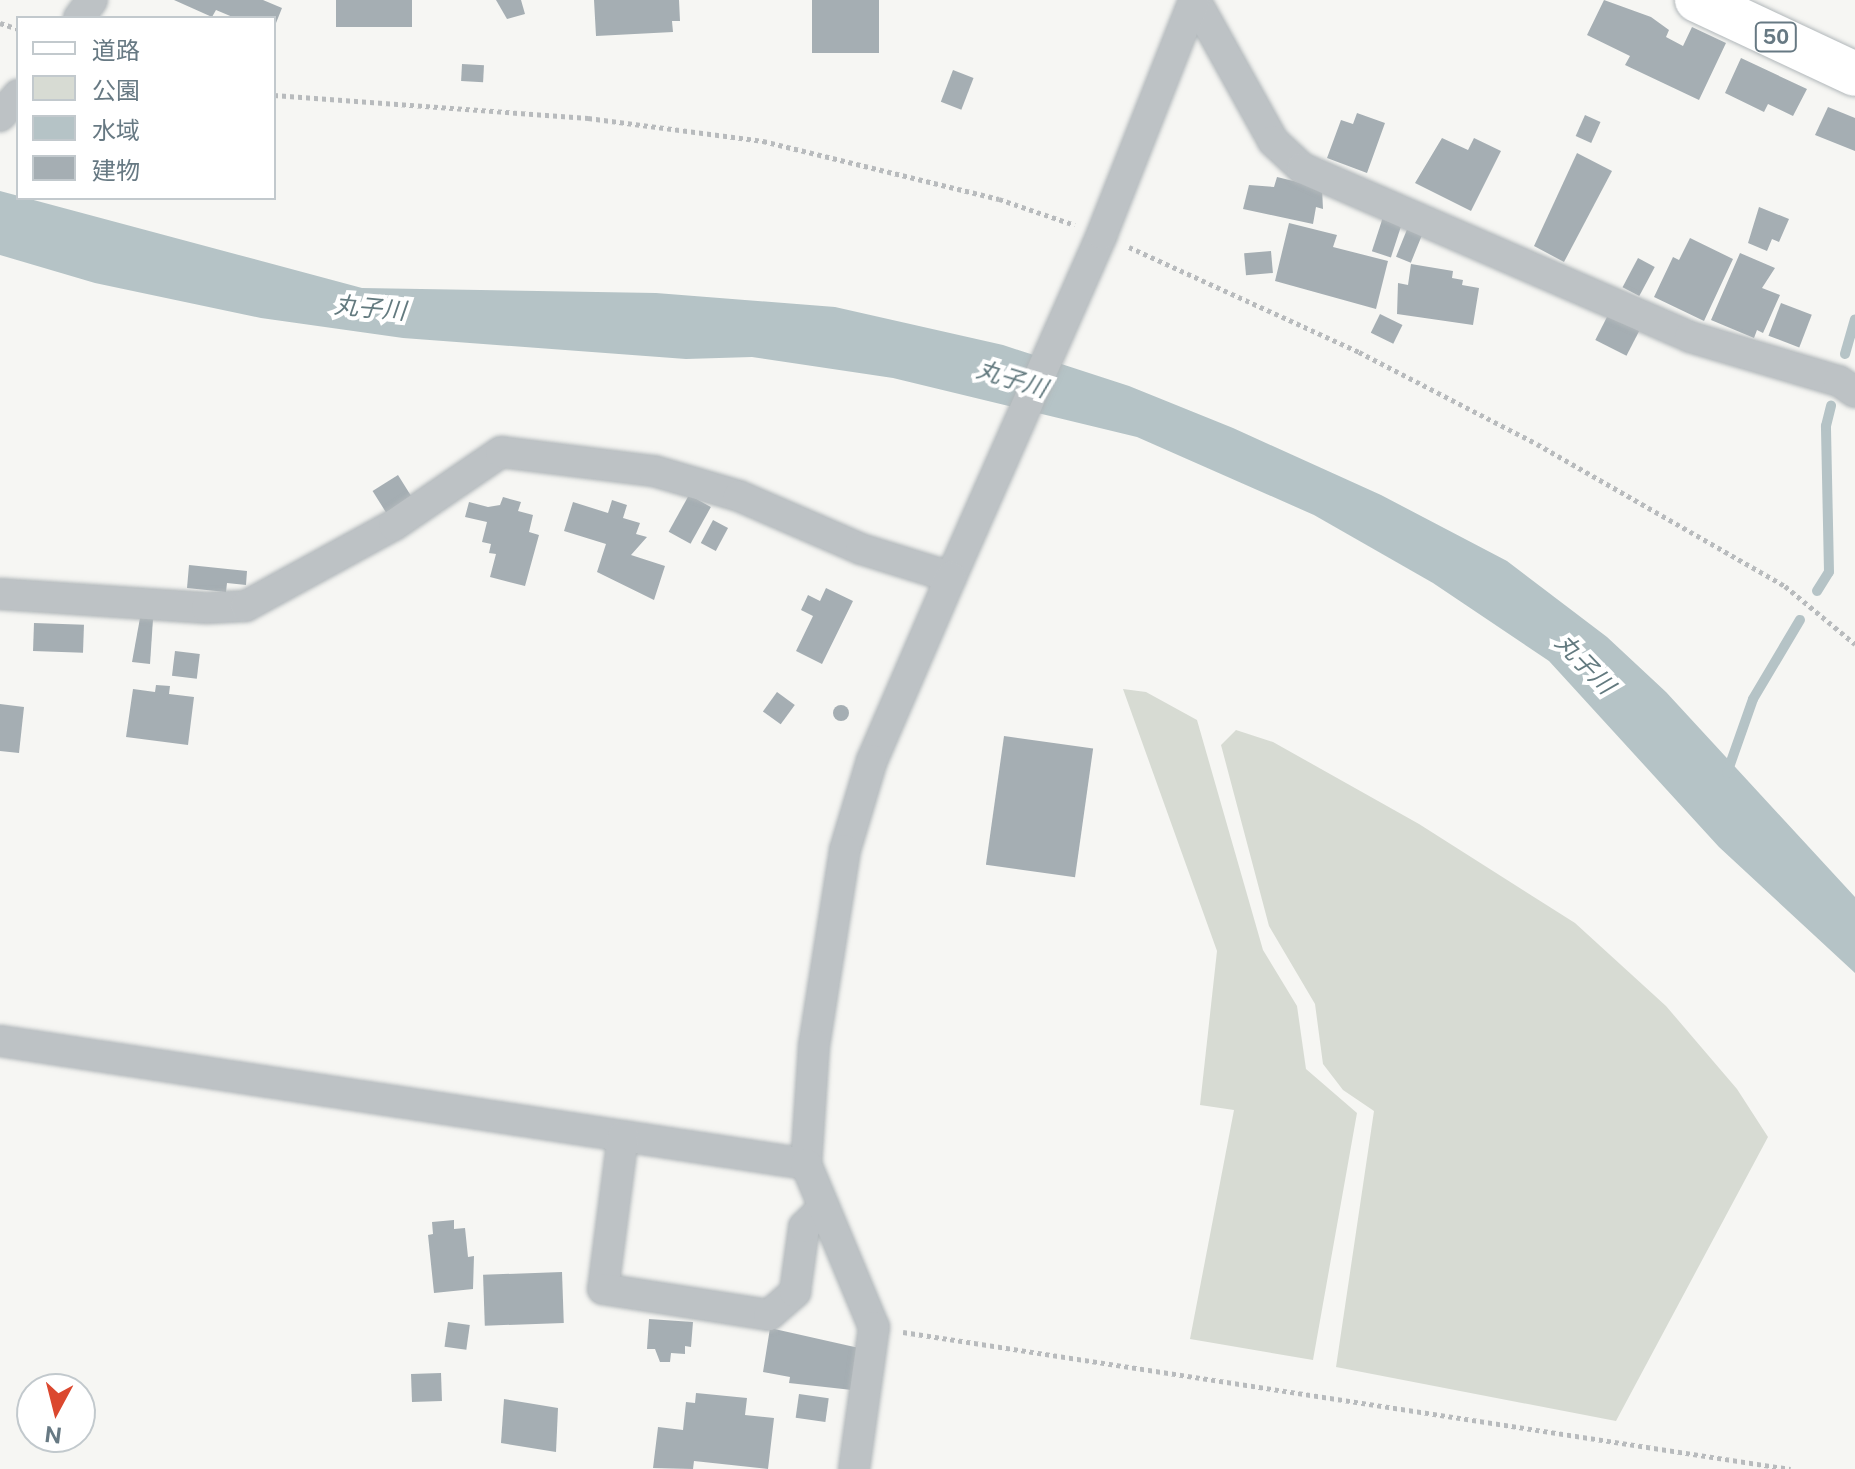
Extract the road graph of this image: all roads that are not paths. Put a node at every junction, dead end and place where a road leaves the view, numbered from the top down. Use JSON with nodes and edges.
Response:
{"nodes":[{"id":1,"x":1195,"y":0,"type":"edge"},
{"id":2,"x":1697,"y":0,"type":"edge"},
{"id":3,"x":1855,"y":74,"type":"edge"},
{"id":4,"x":16,"y":97,"type":"edge"},
{"id":5,"x":0,"y":116,"type":"edge"},
{"id":6,"x":1855,"y":392,"type":"edge"},
{"id":7,"x":951,"y":577,"type":"junction"},
{"id":8,"x":0,"y":594,"type":"edge"},
{"id":9,"x":0,"y":1041,"type":"edge"},
{"id":10,"x":623,"y":1136,"type":"junction"},
{"id":11,"x":806,"y":1164,"type":"junction"},
{"id":12,"x":824,"y":1207,"type":"junction"},
{"id":13,"x":854,"y":1469,"type":"edge"}],
"edges":[{"from":1,"to":6,"type":"street"},
{"from":1,"to":7,"type":"street"},
{"from":2,"to":3,"type":"main road","number":"50"},
{"from":4,"to":5,"type":"street"},
{"from":7,"to":8,"type":"street"},
{"from":7,"to":11,"type":"street"},
{"from":9,"to":10,"type":"street"},
{"from":10,"to":11,"type":"street"},
{"from":10,"to":12,"type":"street"},
{"from":11,"to":12,"type":"street"},
{"from":12,"to":13,"type":"street"}]}
